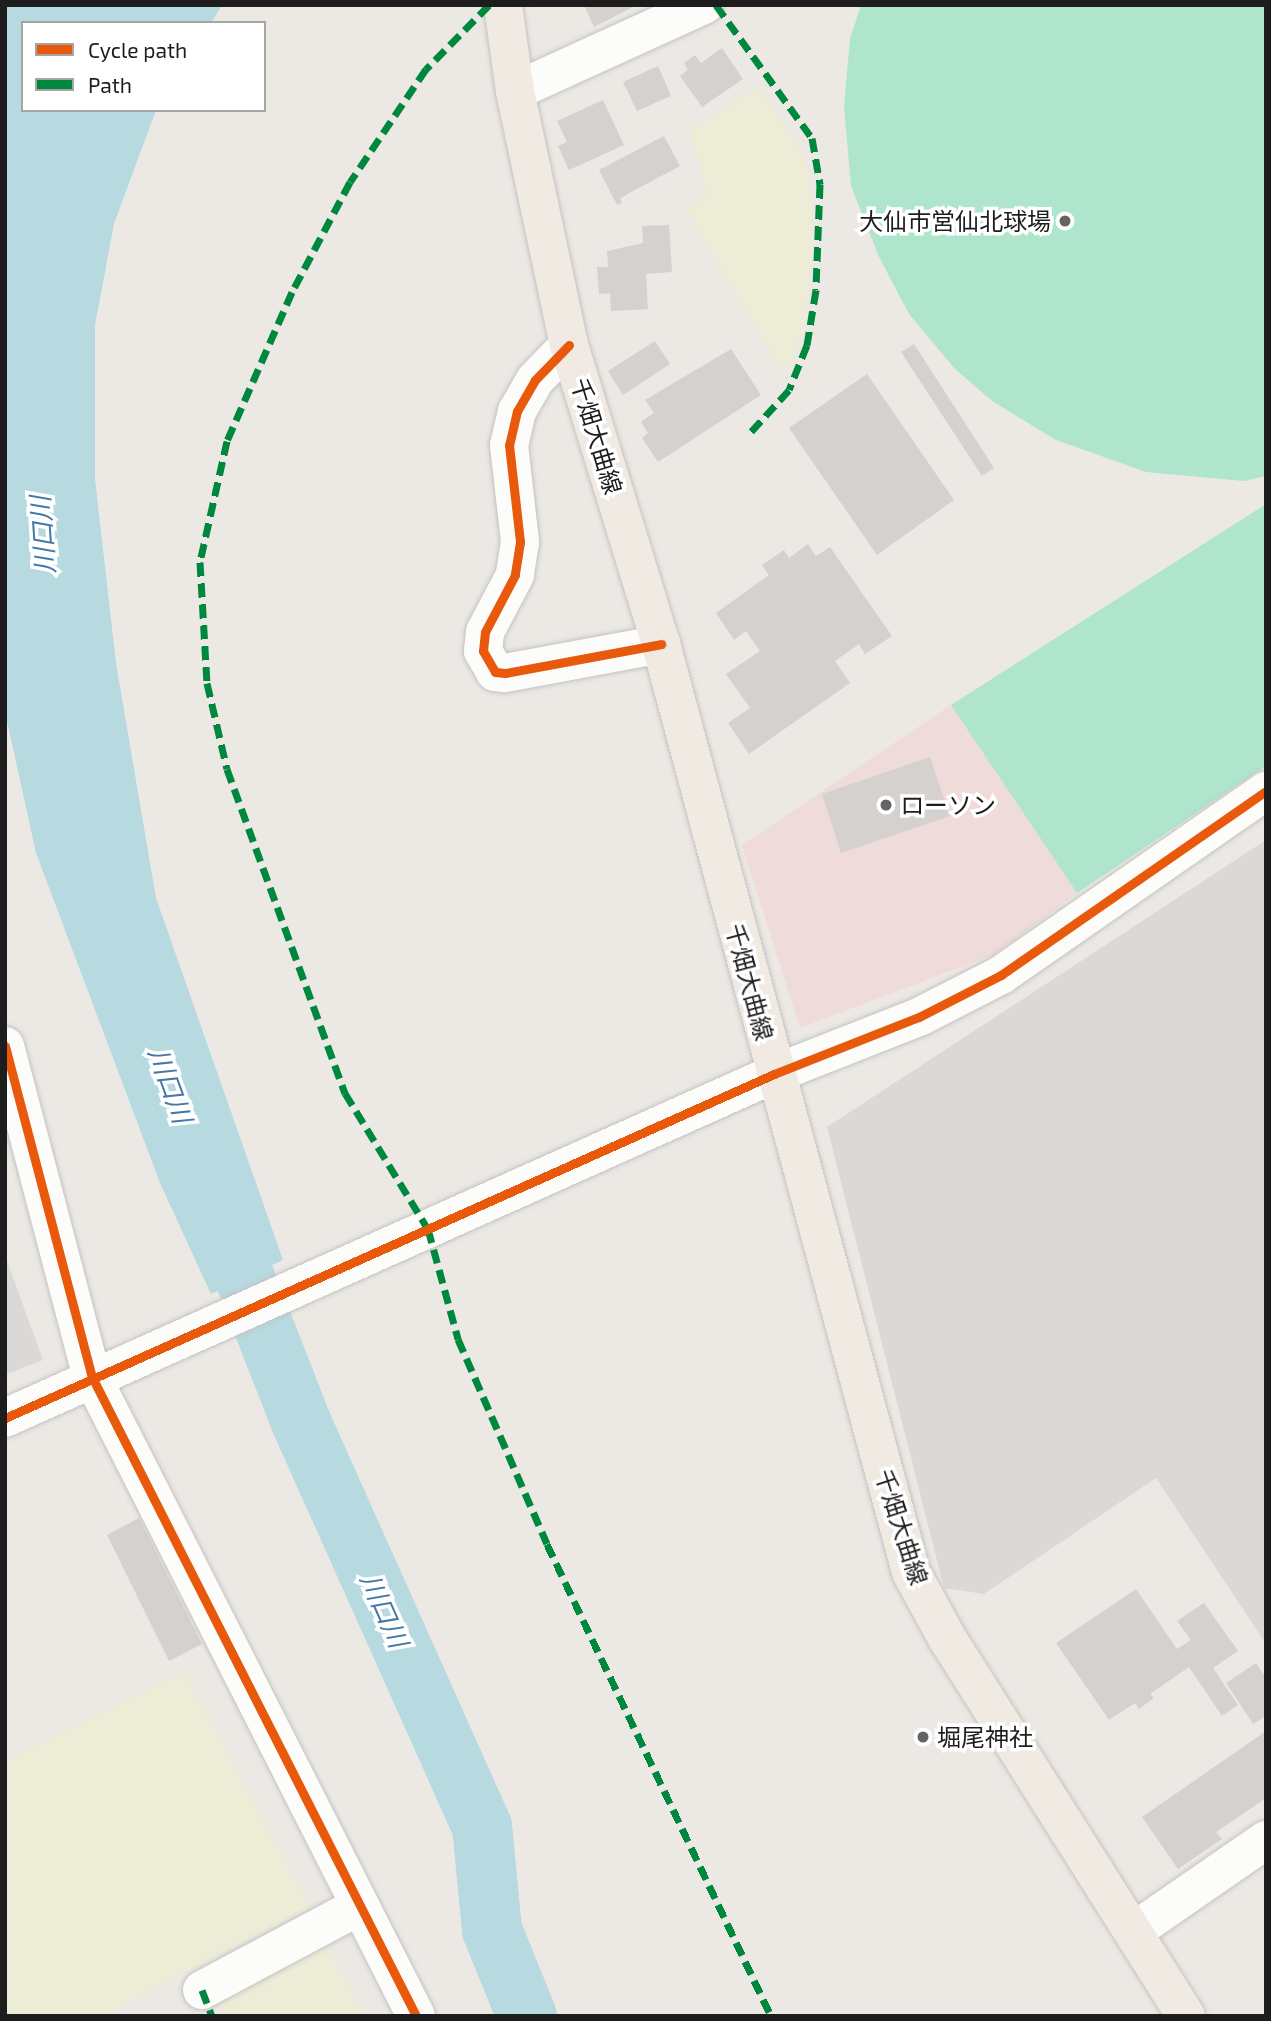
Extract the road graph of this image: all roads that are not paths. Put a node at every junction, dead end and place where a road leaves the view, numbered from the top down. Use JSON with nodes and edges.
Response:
{"nodes":[{"id":1,"x":503,"y":5,"type":"edge"},
{"id":2,"x":704,"y":5,"type":"edge"},
{"id":3,"x":515,"y":91,"type":"junction"},
{"id":4,"x":569,"y":345,"type":"junction"},
{"id":5,"x":661,"y":644,"type":"junction"},
{"id":6,"x":1266,"y":791,"type":"edge"},
{"id":7,"x":5,"y":1046,"type":"edge"},
{"id":8,"x":774,"y":1074,"type":"junction"},
{"id":9,"x":92,"y":1377,"type":"junction"},
{"id":10,"x":5,"y":1418,"type":"edge"},
{"id":11,"x":1266,"y":1840,"type":"edge"},
{"id":12,"x":359,"y":1906,"type":"junction"},
{"id":13,"x":1134,"y":1931,"type":"junction"},
{"id":14,"x":202,"y":1990,"type":"dead end"},
{"id":15,"x":416,"y":2016,"type":"edge"},
{"id":16,"x":1186,"y":2016,"type":"edge"}],
"edges":[{"from":1,"to":3,"type":"main road","name":"千畑大曲線"},
{"from":2,"to":3,"type":"street"},
{"from":3,"to":4,"type":"main road","name":"千畑大曲線"},
{"from":4,"to":5,"type":"main road","name":"千畑大曲線"},
{"from":4,"to":5,"type":"street"},
{"from":5,"to":8,"type":"main road","name":"千畑大曲線"},
{"from":6,"to":8,"type":"street"},
{"from":7,"to":9,"type":"street"},
{"from":8,"to":9,"type":"street"},
{"from":8,"to":13,"type":"main road","name":"千畑大曲線"},
{"from":9,"to":10,"type":"street"},
{"from":9,"to":12,"type":"street"},
{"from":11,"to":13,"type":"street"},
{"from":12,"to":14,"type":"street"},
{"from":12,"to":15,"type":"street"},
{"from":13,"to":16,"type":"main road","name":"千畑大曲線"}]}
